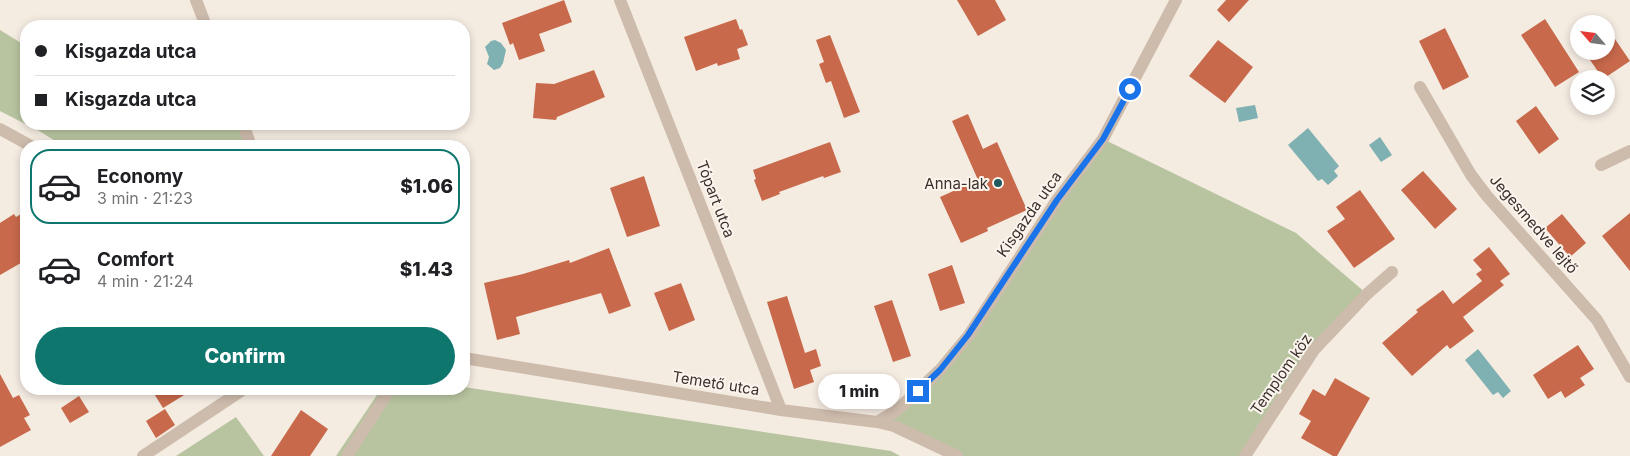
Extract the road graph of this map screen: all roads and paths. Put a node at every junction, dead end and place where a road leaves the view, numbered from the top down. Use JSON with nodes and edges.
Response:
{"nodes":[{"id":1,"x":196,"y":0,"type":"edge"},
{"id":2,"x":620,"y":0,"type":"edge"},
{"id":3,"x":1176,"y":0,"type":"edge"},
{"id":4,"x":204,"y":20,"type":"edge"},
{"id":5,"x":1420,"y":87,"type":"dead end"},
{"id":6,"x":0,"y":129,"type":"edge"},
{"id":7,"x":20,"y":140,"type":"edge"},
{"id":8,"x":1630,"y":151,"type":"edge"},
{"id":9,"x":1601,"y":165,"type":"dead end"},
{"id":10,"x":1392,"y":272,"type":"dead end"},
{"id":11,"x":470,"y":359,"type":"edge"},
{"id":12,"x":1630,"y":378,"type":"edge"},
{"id":13,"x":235,"y":395,"type":"edge"},
{"id":14,"x":386,"y":395,"type":"edge"},
{"id":15,"x":781,"y":410,"type":"junction"},
{"id":16,"x":877,"y":422,"type":"junction"},
{"id":17,"x":143,"y":456,"type":"edge"},
{"id":18,"x":347,"y":456,"type":"edge"},
{"id":19,"x":957,"y":456,"type":"edge"},
{"id":20,"x":1245,"y":456,"type":"edge"}],
"edges":[{"from":1,"to":4,"type":"street"},
{"from":2,"to":15,"type":"street","name":"Tópart utca"},
{"from":3,"to":16,"type":"street","name":"Kisgazda utca"},
{"from":5,"to":12,"type":"street","name":"Jegesmedve lejtő"},
{"from":6,"to":7,"type":"street"},
{"from":8,"to":9,"type":"street"},
{"from":10,"to":20,"type":"street","name":"Templom köz"},
{"from":11,"to":15,"type":"street","name":"Temető utca"},
{"from":13,"to":17,"type":"street"},
{"from":14,"to":18,"type":"street"},
{"from":15,"to":16,"type":"street","name":"Temető utca"},
{"from":16,"to":19,"type":"street","name":"Temető utca"}]}
